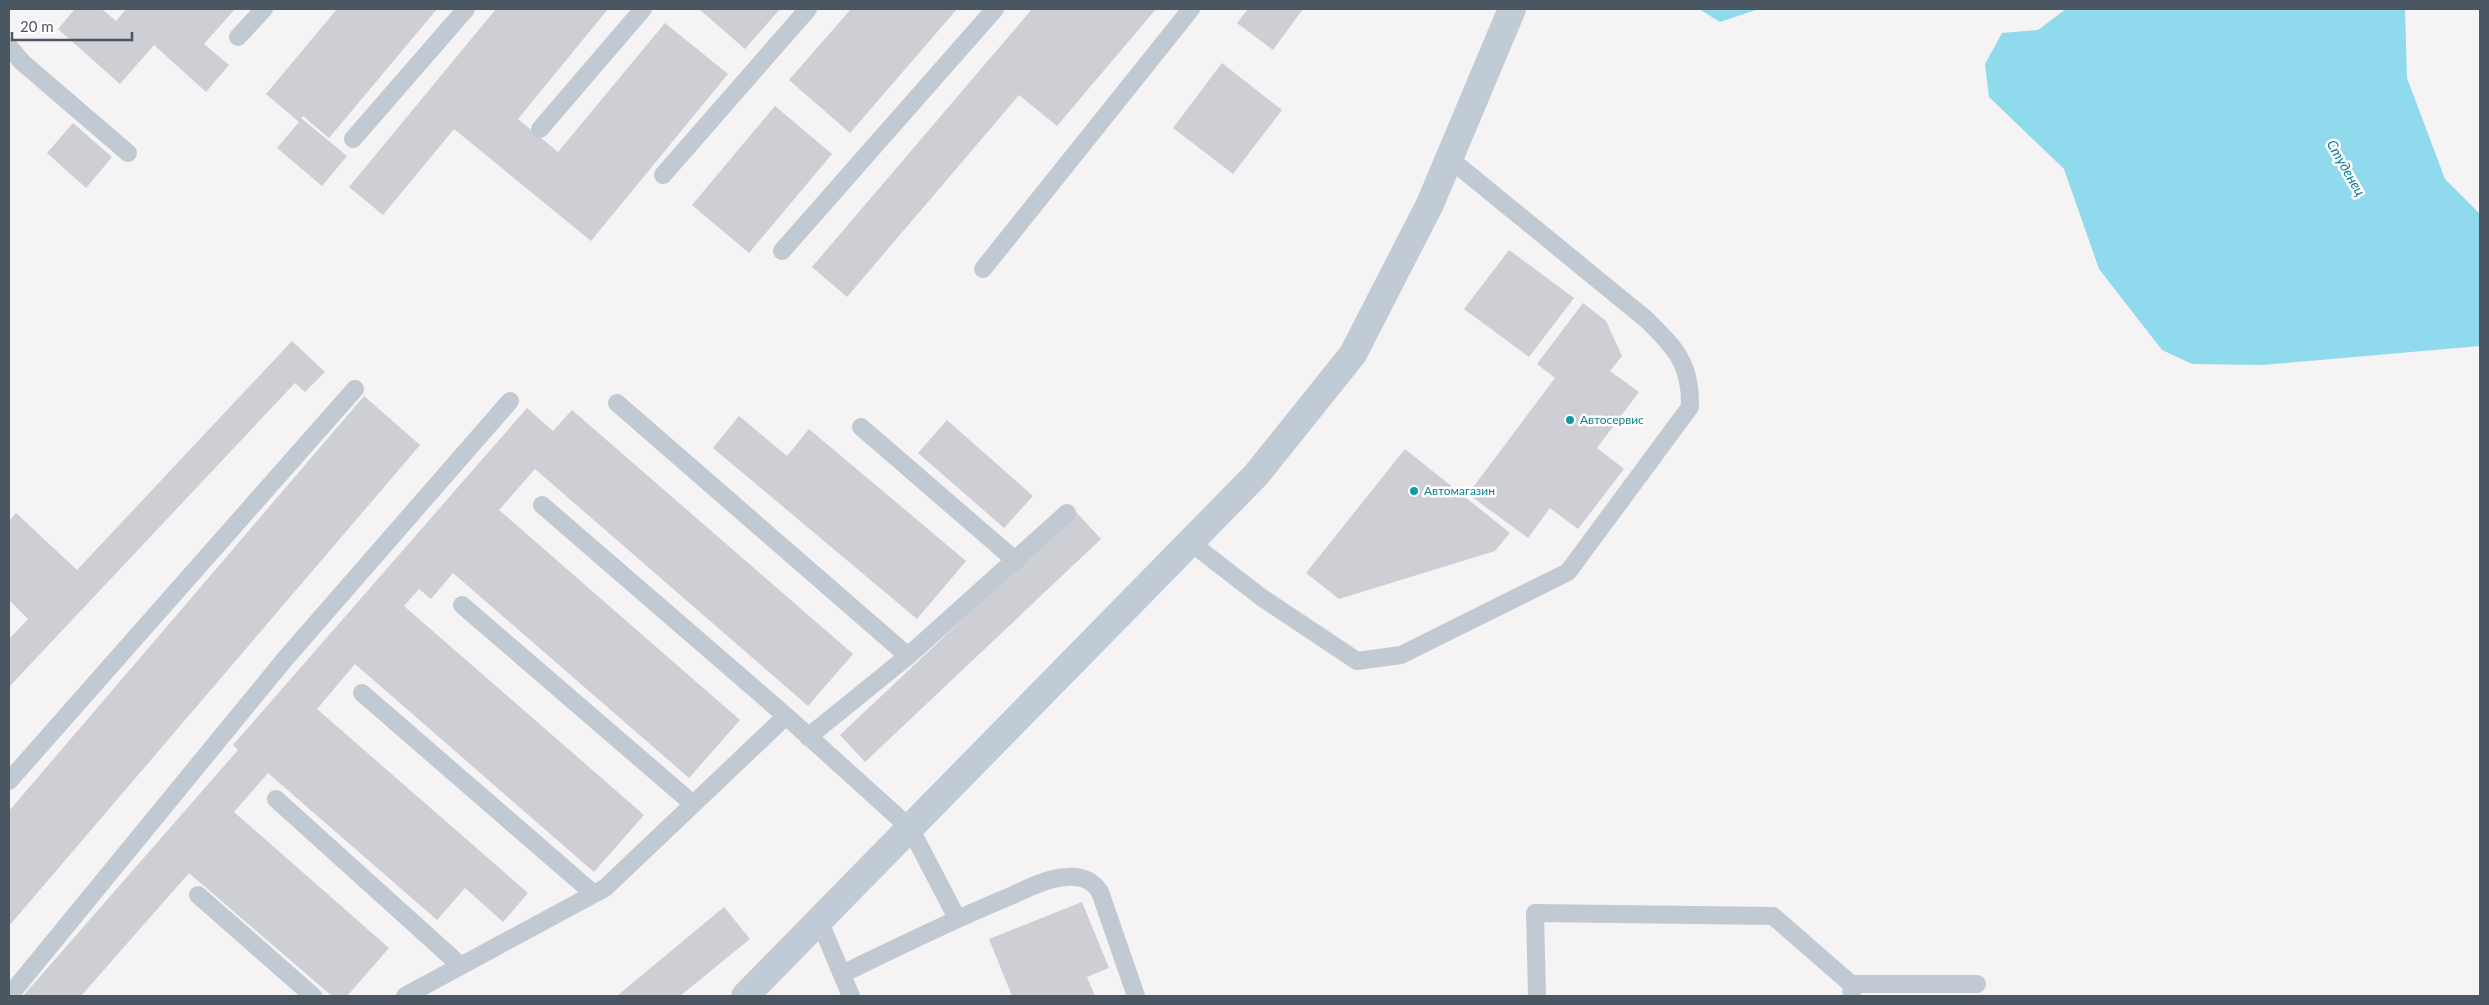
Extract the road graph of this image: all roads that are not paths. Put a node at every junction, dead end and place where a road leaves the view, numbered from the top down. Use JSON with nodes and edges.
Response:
{"nodes":[{"id":1,"x":264,"y":9,"type":"edge"},
{"id":2,"x":466,"y":9,"type":"edge"},
{"id":3,"x":643,"y":9,"type":"edge"},
{"id":4,"x":808,"y":9,"type":"edge"},
{"id":5,"x":995,"y":9,"type":"edge"},
{"id":6,"x":1191,"y":9,"type":"edge"},
{"id":7,"x":1512,"y":9,"type":"edge"},
{"id":8,"x":238,"y":37,"type":"dead end"},
{"id":9,"x":9,"y":47,"type":"edge"},
{"id":10,"x":540,"y":129,"type":"dead end"},
{"id":11,"x":353,"y":139,"type":"dead end"},
{"id":12,"x":128,"y":153,"type":"dead end"},
{"id":13,"x":1450,"y":159,"type":"junction"},
{"id":14,"x":663,"y":175,"type":"dead end"},
{"id":15,"x":782,"y":251,"type":"dead end"},
{"id":16,"x":983,"y":270,"type":"dead end"},
{"id":17,"x":355,"y":389,"type":"dead end"},
{"id":18,"x":510,"y":401,"type":"dead end"},
{"id":19,"x":617,"y":403,"type":"dead end"},
{"id":20,"x":861,"y":428,"type":"dead end"},
{"id":21,"x":542,"y":505,"type":"dead end"},
{"id":22,"x":1067,"y":513,"type":"dead end"},
{"id":23,"x":1190,"y":542,"type":"junction"},
{"id":24,"x":1016,"y":561,"type":"junction"},
{"id":25,"x":462,"y":605,"type":"dead end"},
{"id":26,"x":908,"y":656,"type":"junction"},
{"id":27,"x":362,"y":693,"type":"dead end"},
{"id":28,"x":786,"y":716,"type":"junction"},
{"id":29,"x":808,"y":737,"type":"junction"},
{"id":30,"x":9,"y":781,"type":"edge"},
{"id":31,"x":276,"y":799,"type":"dead end"},
{"id":32,"x":693,"y":804,"type":"junction"},
{"id":33,"x":910,"y":828,"type":"junction"},
{"id":34,"x":594,"y":894,"type":"junction"},
{"id":35,"x":198,"y":896,"type":"dead end"},
{"id":36,"x":957,"y":918,"type":"junction"},
{"id":37,"x":820,"y":920,"type":"junction"},
{"id":38,"x":461,"y":966,"type":"junction"},
{"id":39,"x":842,"y":974,"type":"junction"},
{"id":40,"x":1977,"y":984,"type":"dead end"},
{"id":41,"x":1852,"y":990,"type":"edge"},
{"id":42,"x":9,"y":996,"type":"edge"},
{"id":43,"x":313,"y":996,"type":"edge"},
{"id":44,"x":405,"y":996,"type":"edge"},
{"id":45,"x":745,"y":996,"type":"edge"},
{"id":46,"x":851,"y":996,"type":"edge"},
{"id":47,"x":1136,"y":996,"type":"edge"},
{"id":48,"x":1537,"y":996,"type":"edge"}],
"edges":[{"from":1,"to":8,"type":"lane"},
{"from":2,"to":11,"type":"lane"},
{"from":3,"to":10,"type":"lane"},
{"from":4,"to":14,"type":"lane"},
{"from":5,"to":15,"type":"lane"},
{"from":6,"to":16,"type":"lane"},
{"from":7,"to":13,"type":"main road"},
{"from":9,"to":12,"type":"lane"},
{"from":13,"to":23,"type":"main road"},
{"from":13,"to":23,"type":"lane"},
{"from":17,"to":30,"type":"lane"},
{"from":18,"to":42,"type":"lane"},
{"from":19,"to":26,"type":"lane"},
{"from":20,"to":24,"type":"lane"},
{"from":21,"to":28,"type":"lane"},
{"from":22,"to":24,"type":"lane"},
{"from":23,"to":33,"type":"main road"},
{"from":24,"to":26,"type":"lane"},
{"from":25,"to":32,"type":"lane"},
{"from":26,"to":29,"type":"lane"},
{"from":27,"to":34,"type":"lane"},
{"from":28,"to":29,"type":"lane"},
{"from":28,"to":32,"type":"lane"},
{"from":29,"to":33,"type":"lane"},
{"from":31,"to":38,"type":"lane"},
{"from":32,"to":34,"type":"lane"},
{"from":33,"to":36,"type":"lane"},
{"from":33,"to":37,"type":"main road"},
{"from":34,"to":38,"type":"lane"},
{"from":35,"to":43,"type":"lane"},
{"from":36,"to":39,"type":"lane"},
{"from":36,"to":47,"type":"lane"},
{"from":37,"to":39,"type":"lane"},
{"from":37,"to":45,"type":"main road"},
{"from":38,"to":44,"type":"lane"},
{"from":39,"to":46,"type":"lane"},
{"from":40,"to":41,"type":"lane"},
{"from":41,"to":48,"type":"lane"}]}
